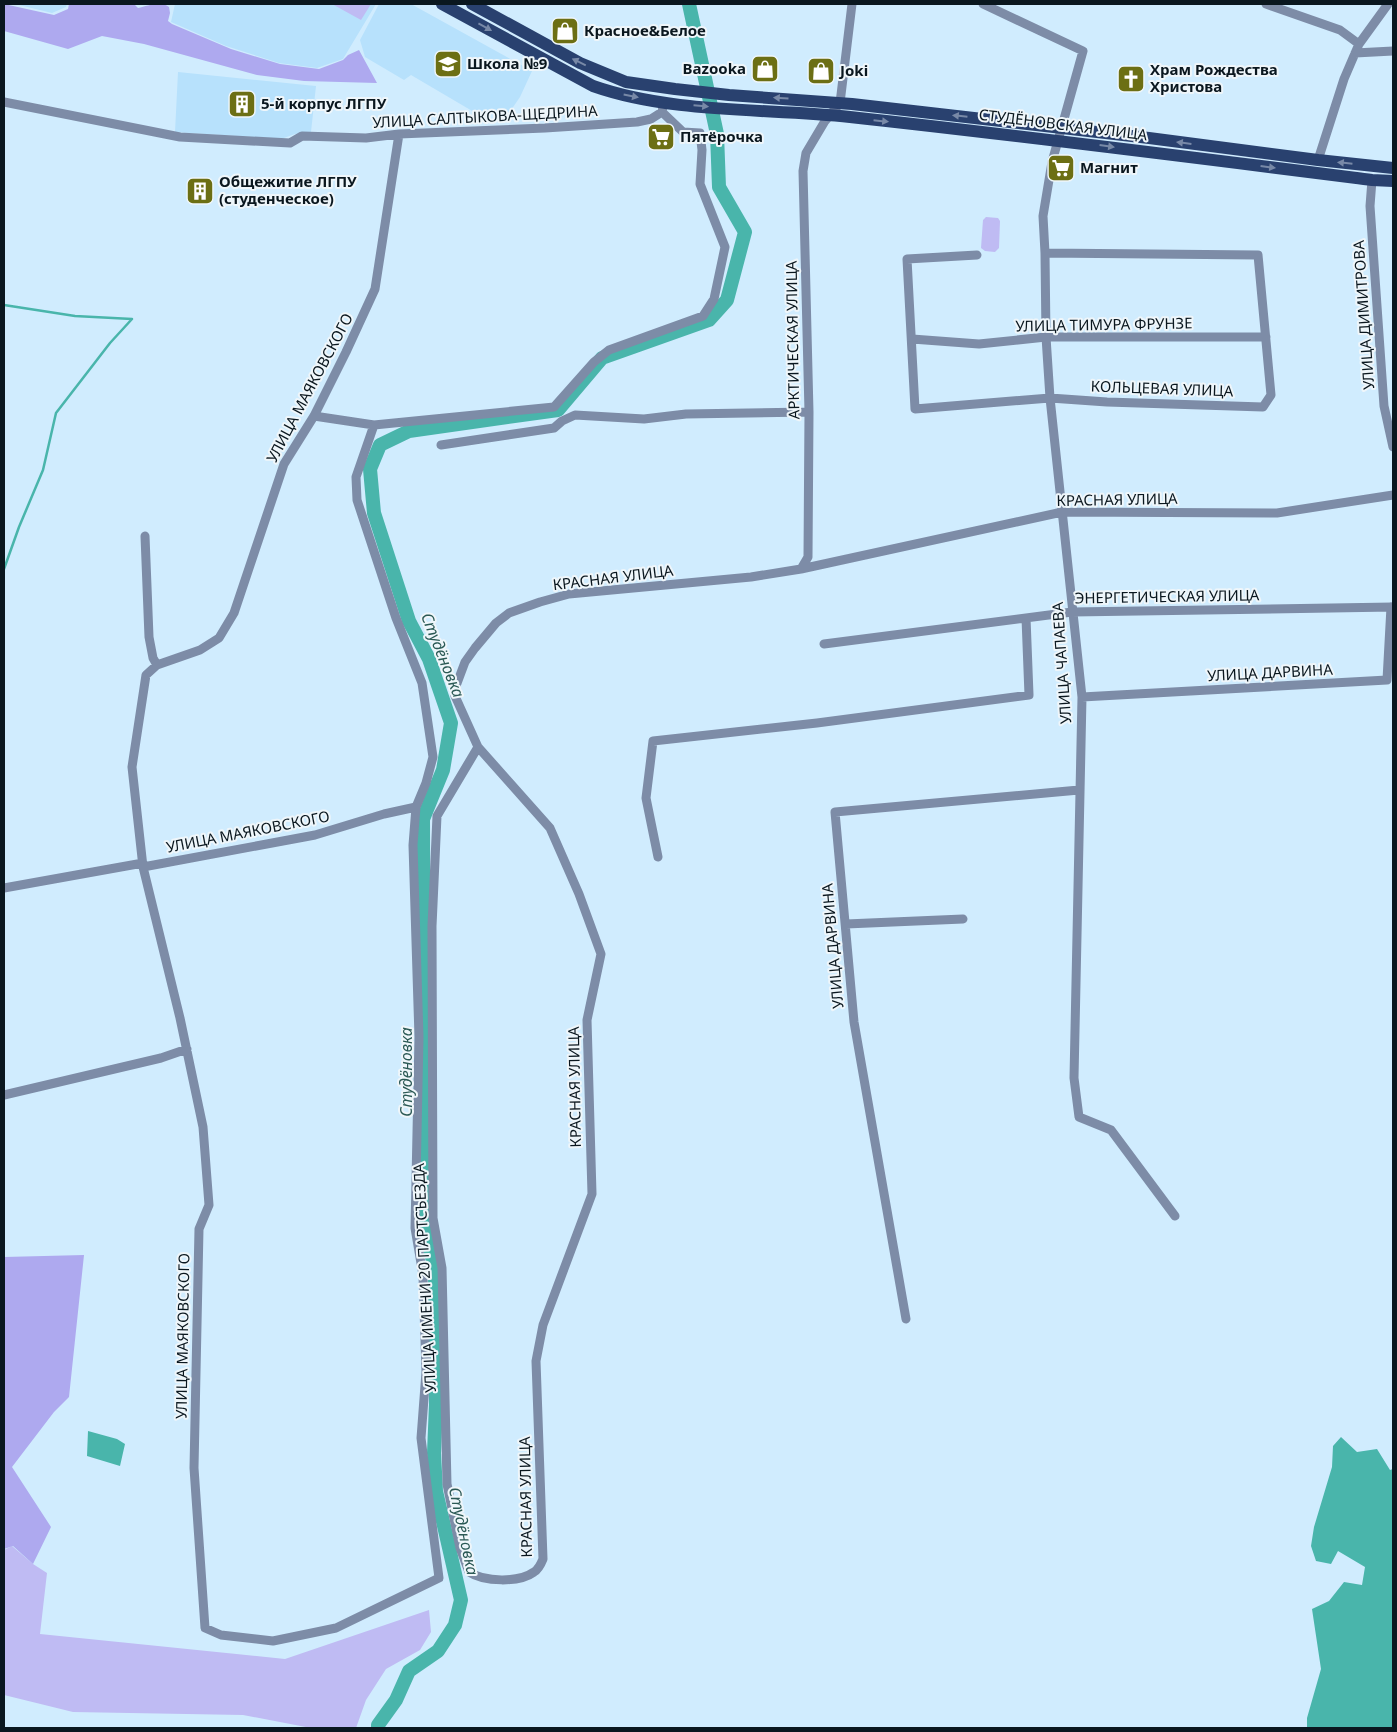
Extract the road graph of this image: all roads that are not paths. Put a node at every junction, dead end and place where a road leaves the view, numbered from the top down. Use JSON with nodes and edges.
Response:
{"nodes":[{"id":1,"x":442,"y":4,"type":"edge"},
{"id":2,"x":472,"y":4,"type":"edge"},
{"id":3,"x":852,"y":4,"type":"edge"},
{"id":4,"x":983,"y":4,"type":"edge"},
{"id":5,"x":1266,"y":4,"type":"edge"},
{"id":6,"x":1388,"y":4,"type":"edge"},
{"id":7,"x":1359,"y":44,"type":"junction"},
{"id":8,"x":1393,"y":51,"type":"edge"},
{"id":9,"x":1355,"y":53,"type":"junction"},
{"id":10,"x":4,"y":102,"type":"edge"},
{"id":11,"x":846,"y":103,"type":"junction"},
{"id":12,"x":666,"y":106,"type":"junction"},
{"id":13,"x":810,"y":106,"type":"junction"},
{"id":14,"x":830,"y":115,"type":"junction"},
{"id":15,"x":851,"y":117,"type":"junction"},
{"id":16,"x":399,"y":134,"type":"junction"},
{"id":17,"x":1059,"y":134,"type":"junction"},
{"id":18,"x":1318,"y":160,"type":"junction"},
{"id":19,"x":1393,"y":168,"type":"edge"},
{"id":20,"x":1372,"y":180,"type":"junction"},
{"id":21,"x":1393,"y":181,"type":"edge"},
{"id":22,"x":1045,"y":253,"type":"junction"},
{"id":23,"x":977,"y":255,"type":"dead end"},
{"id":24,"x":1046,"y":337,"type":"junction"},
{"id":25,"x":1266,"y":338,"type":"junction"},
{"id":26,"x":912,"y":339,"type":"junction"},
{"id":27,"x":1050,"y":398,"type":"junction"},
{"id":28,"x":809,"y":412,"type":"junction"},
{"id":29,"x":314,"y":416,"type":"junction"},
{"id":30,"x":374,"y":426,"type":"junction"},
{"id":31,"x":441,"y":445,"type":"dead end"},
{"id":32,"x":1393,"y":447,"type":"edge"},
{"id":33,"x":1393,"y":495,"type":"edge"},
{"id":34,"x":1062,"y":512,"type":"junction"},
{"id":35,"x":146,"y":536,"type":"dead end"},
{"id":36,"x":801,"y":569,"type":"junction"},
{"id":37,"x":1392,"y":607,"type":"edge"},
{"id":38,"x":1072,"y":612,"type":"junction"},
{"id":39,"x":1026,"y":618,"type":"junction"},
{"id":40,"x":824,"y":644,"type":"dead end"},
{"id":41,"x":157,"y":665,"type":"junction"},
{"id":42,"x":1082,"y":697,"type":"junction"},
{"id":43,"x":478,"y":747,"type":"junction"},
{"id":44,"x":1079,"y":790,"type":"junction"},
{"id":45,"x":416,"y":807,"type":"junction"},
{"id":46,"x":658,"y":857,"type":"dead end"},
{"id":47,"x":143,"y":865,"type":"junction"},
{"id":48,"x":4,"y":888,"type":"edge"},
{"id":49,"x":963,"y":919,"type":"dead end"},
{"id":50,"x":846,"y":924,"type":"junction"},
{"id":51,"x":187,"y":1049,"type":"junction"},
{"id":52,"x":4,"y":1095,"type":"edge"},
{"id":53,"x":1176,"y":1216,"type":"dead end"},
{"id":54,"x":906,"y":1320,"type":"dead end"},
{"id":55,"x":530,"y":1574,"type":"joint"},
{"id":56,"x":205,"y":1628,"type":"joint"}],
"edges":[{"from":1,"to":12,"type":"main road","one_way":true},
{"from":13,"to":2,"type":"main road","name":"СТУДЁНОВСКАЯ УЛИЦА","one_way":true},
{"from":3,"to":11,"type":"street"},
{"from":4,"to":17,"type":"street","name":"УЛИЦА ЧАПАЕВА"},
{"from":5,"to":7,"type":"street"},
{"from":6,"to":7,"type":"street"},
{"from":7,"to":9,"type":"street"},
{"from":8,"to":9,"type":"street"},
{"from":9,"to":18,"type":"street"},
{"from":10,"to":16,"type":"street","name":"УЛИЦА САЛТЫКОВА-ЩЕДРИНА"},
{"from":11,"to":13,"type":"main road","name":"СТУДЁНОВСКАЯ УЛИЦА"},
{"from":11,"to":14,"type":"street","name":"АРКТИЧЕСКАЯ УЛИЦА"},
{"from":11,"to":15,"type":"main road"},
{"from":17,"to":11,"type":"main road","name":"СТУДЁНОВСКАЯ УЛИЦА","one_way":true},
{"from":12,"to":13,"type":"main road","name":"СТУДЁНОВСКАЯ УЛИЦА","one_way":true},
{"from":12,"to":16,"type":"street","name":"УЛИЦА САЛТЫКОВА-ЩЕДРИНА"},
{"from":12,"to":30,"type":"street"},
{"from":13,"to":14,"type":"main road","name":"СТУДЁНОВСКАЯ УЛИЦА"},
{"from":14,"to":15,"type":"main road","name":"СТУДЁНОВСКАЯ УЛИЦА"},
{"from":14,"to":28,"type":"street","name":"АРКТИЧЕСКАЯ УЛИЦА"},
{"from":15,"to":17,"type":"main road","name":"СТУДЁНОВСКАЯ УЛИЦА","one_way":true},
{"from":16,"to":29,"type":"street","name":"УЛИЦА МАЯКОВСКОГО"},
{"from":18,"to":17,"type":"main road","name":"СТУДЁНОВСКАЯ УЛИЦА","one_way":true},
{"from":17,"to":20,"type":"main road","name":"СТУДЁНОВСКАЯ УЛИЦА","one_way":true},
{"from":17,"to":22,"type":"street","name":"УЛИЦА ЧАПАЕВА"},
{"from":19,"to":18,"type":"main road","name":"СТУДЁНОВСКАЯ УЛИЦА","one_way":true},
{"from":20,"to":21,"type":"main road","name":"СТУДЁНОВСКАЯ УЛИЦА"},
{"from":20,"to":32,"type":"street","name":"УЛИЦА ДИМИТРОВА"},
{"from":22,"to":24,"type":"street","name":"УЛИЦА ЧАПАЕВА"},
{"from":22,"to":25,"type":"street","name":"КОЛЬЦЕВАЯ УЛИЦА"},
{"from":23,"to":26,"type":"street","name":"КОЛЬЦЕВАЯ УЛИЦА"},
{"from":24,"to":25,"type":"street","name":"УЛИЦА ТИМУРА ФРУНЗЕ"},
{"from":24,"to":26,"type":"street","name":"УЛИЦА ТИМУРА ФРУНЗЕ"},
{"from":24,"to":27,"type":"street","name":"УЛИЦА ЧАПАЕВА"},
{"from":25,"to":27,"type":"street","name":"КОЛЬЦЕВАЯ УЛИЦА"},
{"from":26,"to":27,"type":"street","name":"КОЛЬЦЕВАЯ УЛИЦА"},
{"from":27,"to":34,"type":"street","name":"УЛИЦА ЧАПАЕВА"},
{"from":28,"to":31,"type":"street"},
{"from":28,"to":36,"type":"street","name":"АРКТИЧЕСКАЯ УЛИЦА"},
{"from":29,"to":30,"type":"street"},
{"from":29,"to":41,"type":"street","name":"УЛИЦА МАЯКОВСКОГО"},
{"from":30,"to":45,"type":"street","name":"УЛИЦА ИМЕНИ 20 ПАРТСЪЕЗДА"},
{"from":33,"to":34,"type":"street","name":"КРАСНАЯ УЛИЦА"},
{"from":34,"to":36,"type":"street","name":"КРАСНАЯ УЛИЦА"},
{"from":34,"to":38,"type":"street","name":"УЛИЦА ЧАПАЕВА"},
{"from":35,"to":41,"type":"street"},
{"from":36,"to":43,"type":"street","name":"КРАСНАЯ УЛИЦА"},
{"from":37,"to":38,"type":"street","name":"ЭНЕРГЕТИЧЕСКАЯ УЛИЦА"},
{"from":37,"to":42,"type":"street","name":"УЛИЦА ДАРВИНА"},
{"from":38,"to":39,"type":"street","name":"ЭНЕРГЕТИЧЕСКАЯ УЛИЦА"},
{"from":38,"to":42,"type":"street","name":"УЛИЦА ЧАПАЕВА"},
{"from":39,"to":40,"type":"street","name":"ЭНЕРГЕТИЧЕСКАЯ УЛИЦА"},
{"from":39,"to":46,"type":"street"},
{"from":41,"to":47,"type":"street","name":"УЛИЦА МАЯКОВСКОГО"},
{"from":42,"to":44,"type":"street","name":"УЛИЦА ЧАПАЕВА"},
{"from":43,"to":55,"type":"street","name":"КРАСНАЯ УЛИЦА"},
{"from":43,"to":55,"type":"street","name":"УЛИЦА ИМЕНИ 20 ПАРТСЪЕЗДА"},
{"from":44,"to":50,"type":"street","name":"УЛИЦА ДАРВИНА"},
{"from":44,"to":53,"type":"street","name":"УЛИЦА ЧАПАЕВА"},
{"from":45,"to":47,"type":"street","name":"УЛИЦА МАЯКОВСКОГО"},
{"from":45,"to":56,"type":"street","name":"УЛИЦА ИМЕНИ 20 ПАРТСЪЕЗДА"},
{"from":47,"to":48,"type":"street","name":"УЛИЦА МАЯКОВСКОГО"},
{"from":47,"to":51,"type":"street","name":"УЛИЦА МАЯКОВСКОГО"},
{"from":49,"to":50,"type":"street"},
{"from":50,"to":54,"type":"street","name":"УЛИЦА ДАРВИНА"},
{"from":51,"to":52,"type":"street"},
{"from":51,"to":56,"type":"street","name":"УЛИЦА МАЯКОВСКОГО"}]}
